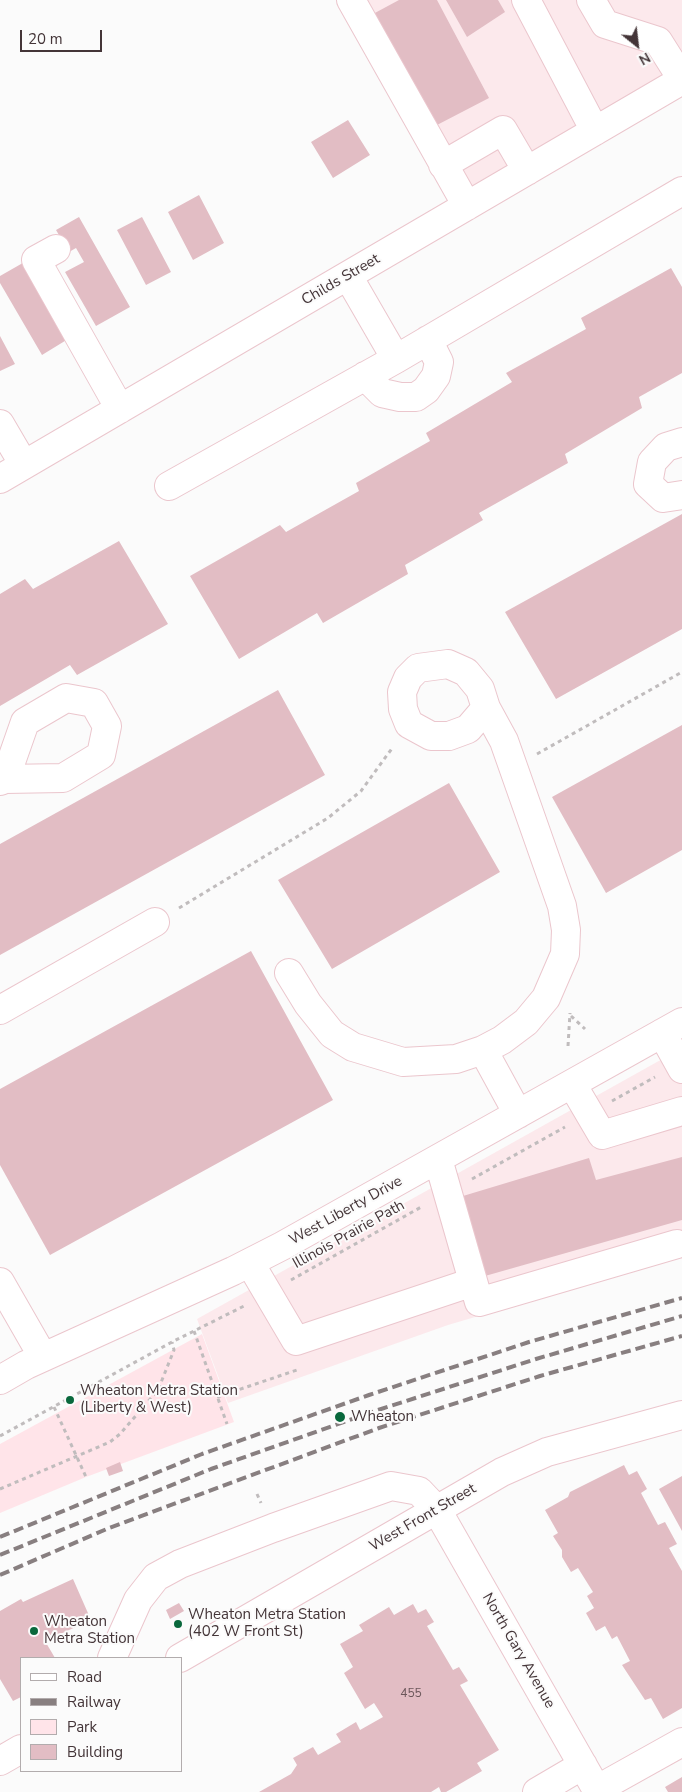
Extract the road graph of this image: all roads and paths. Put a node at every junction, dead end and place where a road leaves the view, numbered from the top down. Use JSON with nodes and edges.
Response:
{"nodes":[{"id":1,"x":351,"y":0,"type":"edge"},
{"id":2,"x":526,"y":0,"type":"edge"},
{"id":3,"x":591,"y":0,"type":"edge"},
{"id":4,"x":682,"y":79,"type":"edge"},
{"id":5,"x":595,"y":131,"type":"junction"},
{"id":6,"x":443,"y":165,"type":"junction"},
{"id":7,"x":527,"y":171,"type":"junction"},
{"id":8,"x":682,"y":191,"type":"edge"},
{"id":9,"x":467,"y":206,"type":"junction"},
{"id":10,"x":56,"y":249,"type":"dead end"},
{"id":11,"x":348,"y":276,"type":"junction"},
{"id":12,"x":428,"y":340,"type":"junction"},
{"id":13,"x":396,"y":359,"type":"junction"},
{"id":14,"x":366,"y":376,"type":"junction"},
{"id":15,"x":120,"y":409,"type":"junction"},
{"id":16,"x":0,"y":424,"type":"edge"},
{"id":17,"x":682,"y":442,"type":"edge"},
{"id":18,"x":24,"y":465,"type":"junction"},
{"id":19,"x":0,"y":479,"type":"edge"},
{"id":20,"x":169,"y":486,"type":"dead end"},
{"id":21,"x":682,"y":495,"type":"edge"},
{"id":22,"x":682,"y":672,"type":"edge"},
{"id":23,"x":486,"y":708,"type":"dead end"},
{"id":24,"x":398,"y":740,"type":"dead end"},
{"id":25,"x":532,"y":757,"type":"dead end"},
{"id":26,"x":155,"y":922,"type":"joint"},
{"id":27,"x":289,"y":973,"type":"dead end"},
{"id":28,"x":571,"y":1008,"type":"dead end"},
{"id":29,"x":0,"y":1010,"type":"edge"},
{"id":30,"x":570,"y":1016,"type":"junction"},
{"id":31,"x":672,"y":1028,"type":"edge"},
{"id":32,"x":585,"y":1029,"type":"dead end"},
{"id":33,"x":568,"y":1046,"type":"dead end"},
{"id":34,"x":483,"y":1050,"type":"junction"},
{"id":35,"x":671,"y":1072,"type":"edge"},
{"id":36,"x":572,"y":1084,"type":"junction"},
{"id":37,"x":604,"y":1105,"type":"dead end"},
{"id":38,"x":682,"y":1111,"type":"edge"},
{"id":39,"x":518,"y":1114,"type":"junction"},
{"id":40,"x":568,"y":1125,"type":"dead end"},
{"id":41,"x":438,"y":1159,"type":"junction"},
{"id":42,"x":467,"y":1182,"type":"dead end"},
{"id":43,"x":431,"y":1202,"type":"dead end"},
{"id":44,"x":677,"y":1244,"type":"dead end"},
{"id":45,"x":250,"y":1263,"type":"junction"},
{"id":46,"x":0,"y":1282,"type":"edge"},
{"id":47,"x":473,"y":1282,"type":"junction"},
{"id":48,"x":287,"y":1283,"type":"dead end"},
{"id":49,"x":246,"y":1305,"type":"dead end"},
{"id":50,"x":194,"y":1331,"type":"junction"},
{"id":51,"x":172,"y":1342,"type":"junction"},
{"id":52,"x":43,"y":1357,"type":"junction"},
{"id":53,"x":0,"y":1380,"type":"edge"},
{"id":54,"x":54,"y":1407,"type":"junction"},
{"id":55,"x":682,"y":1415,"type":"edge"},
{"id":56,"x":227,"y":1424,"type":"dead end"},
{"id":57,"x":0,"y":1436,"type":"edge"},
{"id":58,"x":78,"y":1455,"type":"junction"},
{"id":59,"x":86,"y":1477,"type":"dead end"},
{"id":60,"x":0,"y":1489,"type":"edge"},
{"id":61,"x":437,"y":1510,"type":"junction"},
{"id":62,"x":112,"y":1657,"type":"edge"},
{"id":63,"x":182,"y":1657,"type":"edge"},
{"id":64,"x":682,"y":1742,"type":"edge"},
{"id":65,"x":20,"y":1750,"type":"edge"},
{"id":66,"x":0,"y":1762,"type":"edge"},
{"id":67,"x":583,"y":1765,"type":"junction"},
{"id":68,"x":597,"y":1791,"type":"edge"},
{"id":69,"x":537,"y":1792,"type":"edge"}],
"edges":[{"from":1,"to":6,"type":"street"},
{"from":2,"to":5,"type":"street"},
{"from":3,"to":4,"type":"street"},
{"from":4,"to":5,"type":"street","name":"Childs Street"},
{"from":5,"to":7,"type":"street","name":"Childs Street"},
{"from":6,"to":7,"type":"street"},
{"from":6,"to":9,"type":"street"},
{"from":7,"to":9,"type":"street","name":"Childs Street"},
{"from":8,"to":12,"type":"street"},
{"from":9,"to":11,"type":"street","name":"Childs Street"},
{"from":10,"to":15,"type":"street"},
{"from":11,"to":13,"type":"street"},
{"from":11,"to":15,"type":"street","name":"Childs Street"},
{"from":12,"to":13,"type":"street"},
{"from":12,"to":14,"type":"street"},
{"from":13,"to":14,"type":"street"},
{"from":14,"to":20,"type":"street"},
{"from":15,"to":18,"type":"street","name":"Childs Street"},
{"from":16,"to":18,"type":"street"},
{"from":17,"to":21,"type":"street"},
{"from":18,"to":19,"type":"street","name":"Childs Street"},
{"from":22,"to":25,"type":"path"},
{"from":23,"to":34,"type":"street"},
{"from":24,"to":26,"type":"path"},
{"from":26,"to":29,"type":"street"},
{"from":27,"to":34,"type":"street"},
{"from":28,"to":30,"type":"path"},
{"from":30,"to":32,"type":"path"},
{"from":30,"to":33,"type":"path"},
{"from":31,"to":35,"type":"street"},
{"from":31,"to":36,"type":"street","name":"West Liberty Drive"},
{"from":34,"to":39,"type":"street"},
{"from":35,"to":37,"type":"path"},
{"from":36,"to":38,"type":"street"},
{"from":36,"to":39,"type":"street","name":"West Liberty Drive"},
{"from":39,"to":41,"type":"street","name":"West Liberty Drive"},
{"from":40,"to":42,"type":"path"},
{"from":41,"to":45,"type":"street","name":"West Liberty Drive"},
{"from":41,"to":47,"type":"street"},
{"from":43,"to":48,"type":"path","name":"Illinois Prairie Path"},
{"from":44,"to":47,"type":"street"},
{"from":45,"to":47,"type":"street"},
{"from":45,"to":52,"type":"street","name":"West Liberty Drive"},
{"from":46,"to":52,"type":"street"},
{"from":49,"to":50,"type":"path"},
{"from":50,"to":51,"type":"path"},
{"from":50,"to":56,"type":"path"},
{"from":51,"to":54,"type":"path"},
{"from":51,"to":58,"type":"path"},
{"from":52,"to":53,"type":"street","name":"West Liberty Drive"},
{"from":54,"to":57,"type":"path"},
{"from":54,"to":58,"type":"path"},
{"from":55,"to":61,"type":"street","name":"West Front Street"},
{"from":58,"to":59,"type":"path"},
{"from":58,"to":60,"type":"path"},
{"from":61,"to":62,"type":"street","name":"North Gary Avenue"},
{"from":61,"to":63,"type":"street","name":"West Front Street"},
{"from":61,"to":67,"type":"street","name":"North Gary Avenue"},
{"from":64,"to":68,"type":"street"},
{"from":65,"to":66,"type":"street"},
{"from":67,"to":68,"type":"street","name":"North Gary Avenue"},
{"from":67,"to":69,"type":"street"}]}
